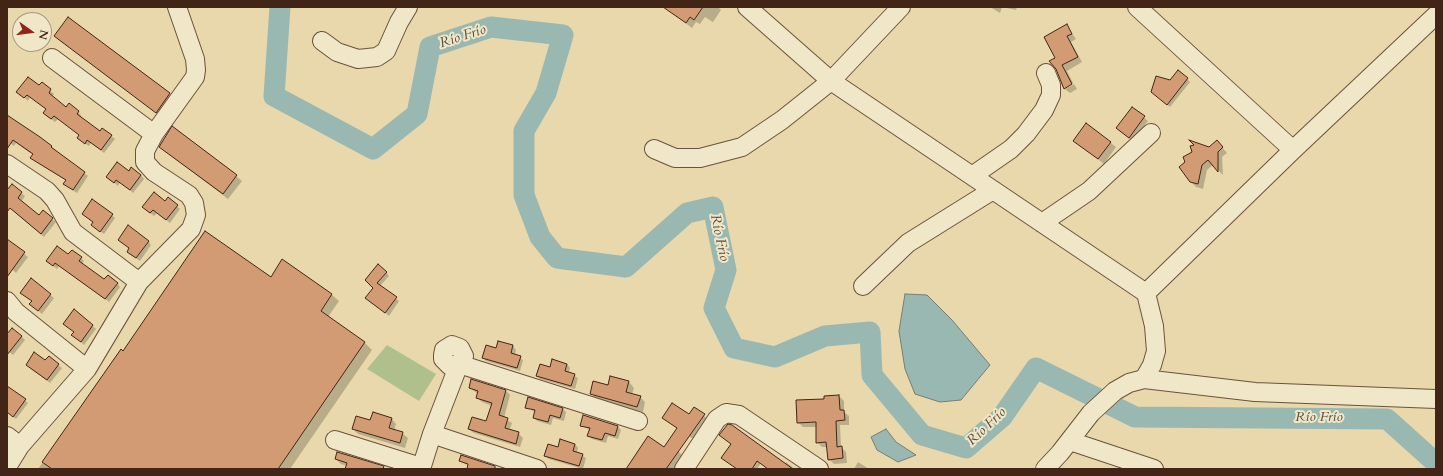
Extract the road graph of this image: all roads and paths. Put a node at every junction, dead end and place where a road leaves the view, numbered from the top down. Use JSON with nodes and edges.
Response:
{"nodes":[{"id":1,"x":177,"y":7,"type":"edge"},
{"id":2,"x":408,"y":7,"type":"edge"},
{"id":3,"x":747,"y":7,"type":"edge"},
{"id":4,"x":901,"y":7,"type":"edge"},
{"id":5,"x":1137,"y":7,"type":"edge"},
{"id":6,"x":1436,"y":15,"type":"edge"},
{"id":7,"x":322,"y":41,"type":"dead end"},
{"id":8,"x":52,"y":58,"type":"dead end"},
{"id":9,"x":1046,"y":73,"type":"dead end"},
{"id":10,"x":831,"y":81,"type":"junction"},
{"id":11,"x":1151,"y":133,"type":"dead end"},
{"id":12,"x":154,"y":134,"type":"junction"},
{"id":13,"x":654,"y":149,"type":"dead end"},
{"id":14,"x":1293,"y":150,"type":"junction"},
{"id":15,"x":7,"y":164,"type":"edge"},
{"id":16,"x":972,"y":176,"type":"junction"},
{"id":17,"x":993,"y":190,"type":"junction"},
{"id":18,"x":1042,"y":223,"type":"junction"},
{"id":19,"x":139,"y":282,"type":"junction"},
{"id":20,"x":863,"y":286,"type":"dead end"},
{"id":21,"x":1146,"y":293,"type":"junction"},
{"id":22,"x":7,"y":301,"type":"edge"},
{"id":23,"x":87,"y":369,"type":"junction"},
{"id":24,"x":1144,"y":379,"type":"junction"},
{"id":25,"x":1436,"y":399,"type":"edge"},
{"id":26,"x":638,"y":421,"type":"dead end"},
{"id":27,"x":432,"y":434,"type":"junction"},
{"id":28,"x":335,"y":440,"type":"dead end"},
{"id":29,"x":14,"y":441,"type":"edge"},
{"id":30,"x":1070,"y":441,"type":"junction"},
{"id":31,"x":7,"y":467,"type":"edge"},
{"id":32,"x":421,"y":468,"type":"edge"},
{"id":33,"x":537,"y":469,"type":"edge"},
{"id":34,"x":684,"y":469,"type":"edge"},
{"id":35,"x":819,"y":469,"type":"edge"},
{"id":36,"x":1045,"y":469,"type":"edge"},
{"id":37,"x":1154,"y":469,"type":"edge"}],
"edges":[{"from":1,"to":12,"type":"street"},
{"from":2,"to":7,"type":"street"},
{"from":3,"to":10,"type":"street"},
{"from":4,"to":10,"type":"street"},
{"from":5,"to":14,"type":"street"},
{"from":6,"to":14,"type":"street"},
{"from":8,"to":12,"type":"street"},
{"from":9,"to":16,"type":"street"},
{"from":10,"to":13,"type":"street"},
{"from":10,"to":16,"type":"street"},
{"from":11,"to":18,"type":"street"},
{"from":12,"to":19,"type":"street"},
{"from":14,"to":21,"type":"street"},
{"from":15,"to":19,"type":"street"},
{"from":16,"to":17,"type":"street"},
{"from":17,"to":18,"type":"street"},
{"from":17,"to":20,"type":"street"},
{"from":18,"to":21,"type":"street"},
{"from":19,"to":23,"type":"street"},
{"from":21,"to":24,"type":"street"},
{"from":22,"to":23,"type":"street"},
{"from":23,"to":29,"type":"street"},
{"from":24,"to":25,"type":"street"},
{"from":24,"to":30,"type":"street"},
{"from":26,"to":27,"type":"street"},
{"from":27,"to":32,"type":"street"},
{"from":27,"to":33,"type":"street"},
{"from":28,"to":32,"type":"street"},
{"from":29,"to":31,"type":"street"},
{"from":30,"to":36,"type":"street"},
{"from":30,"to":37,"type":"street"},
{"from":34,"to":35,"type":"street"}]}
